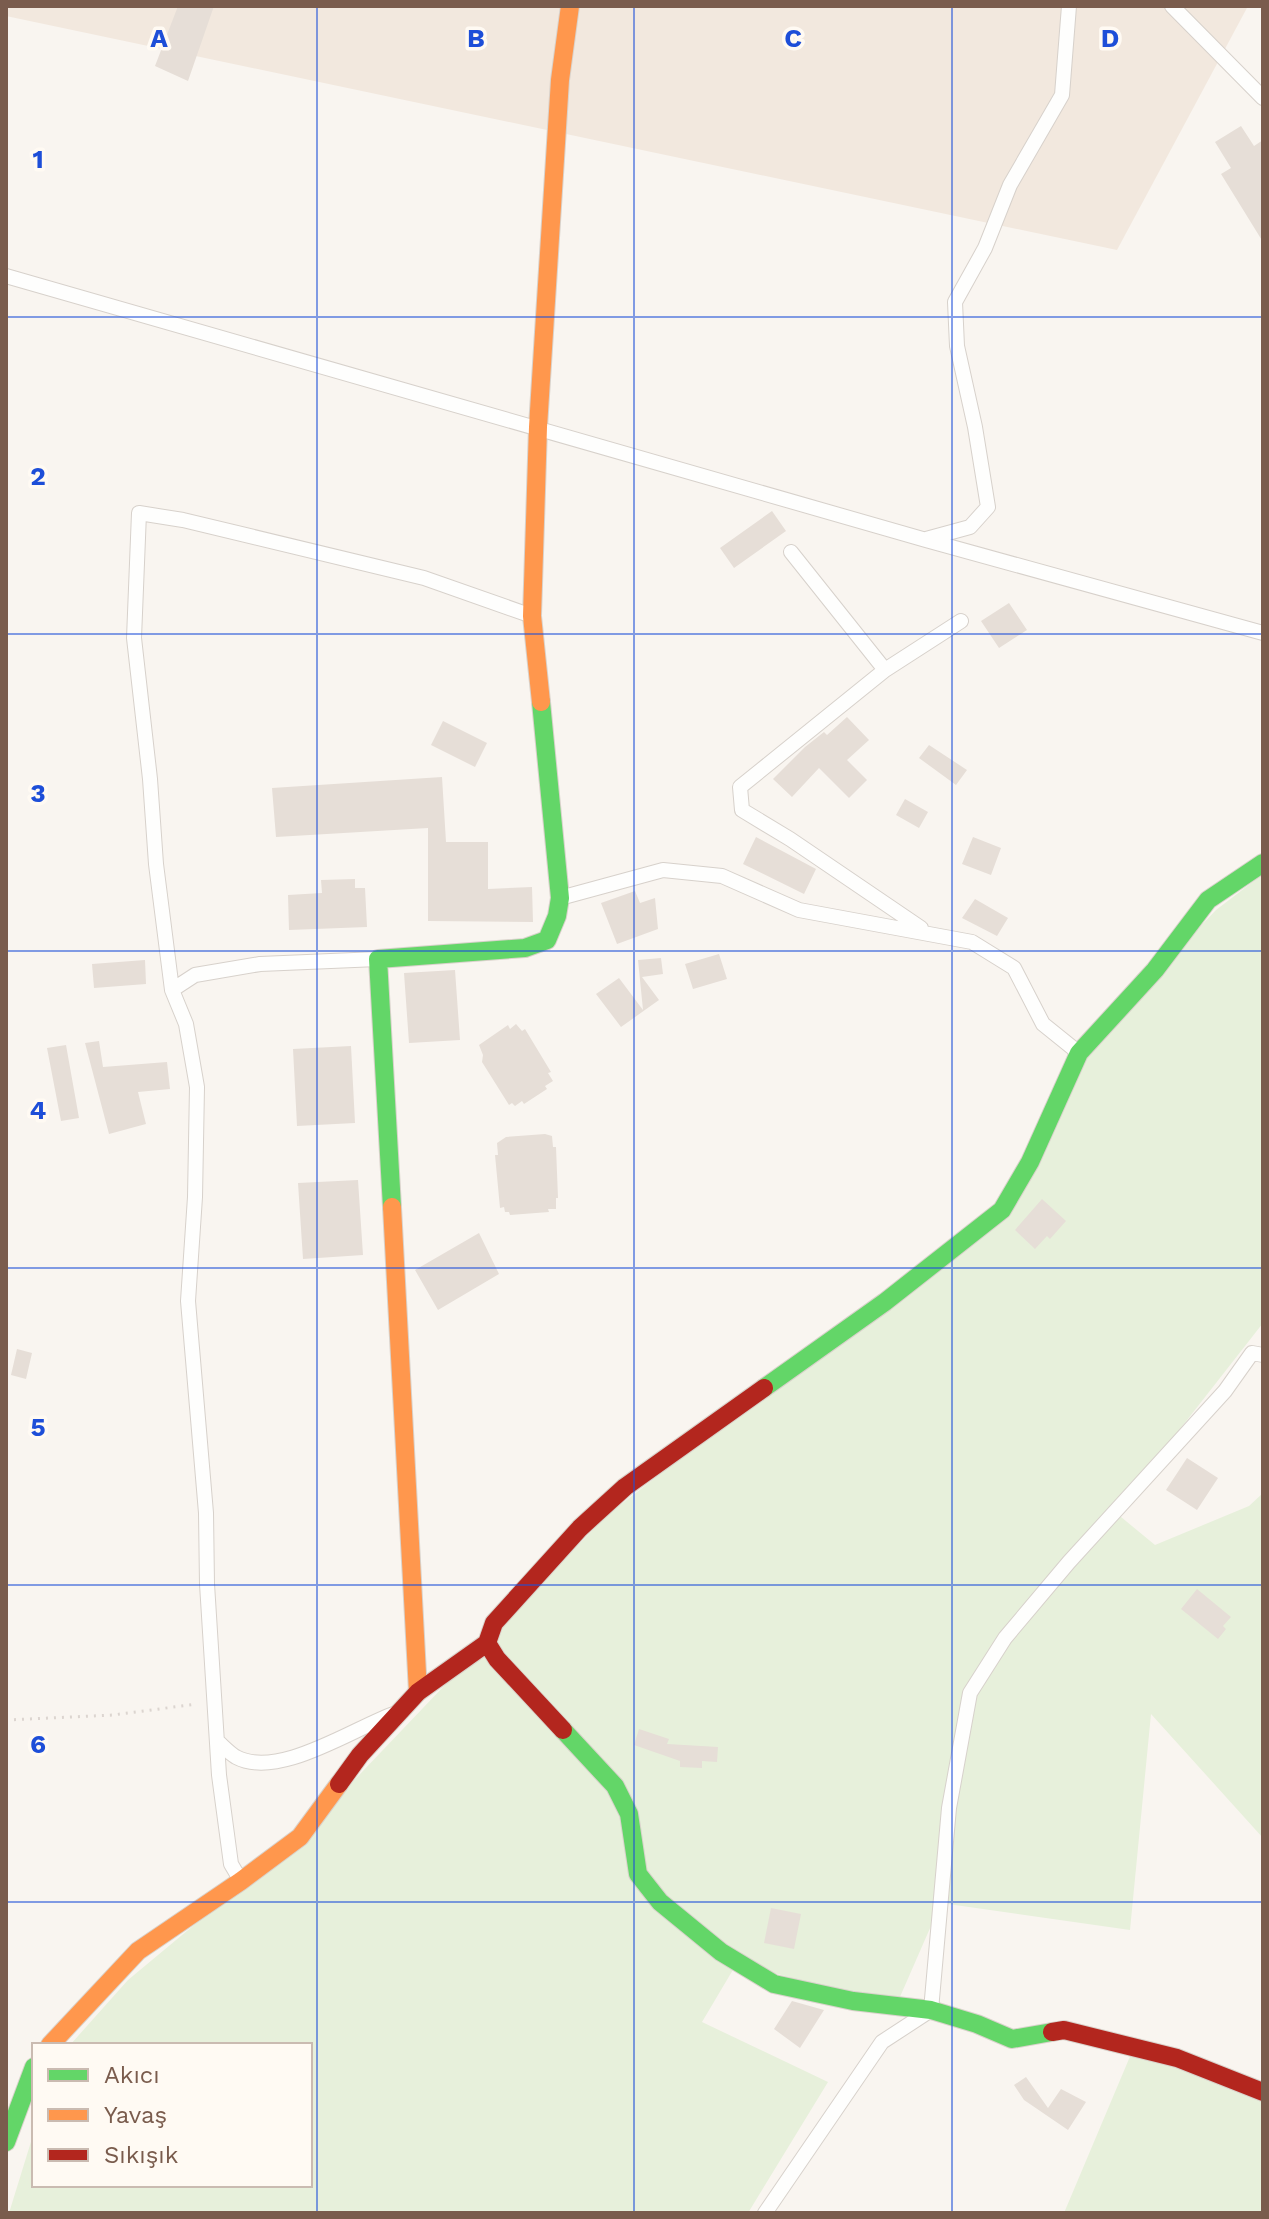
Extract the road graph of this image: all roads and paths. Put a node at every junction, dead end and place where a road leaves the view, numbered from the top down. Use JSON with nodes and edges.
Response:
{"nodes":[{"id":1,"x":570,"y":6,"type":"edge"},
{"id":2,"x":1069,"y":6,"type":"edge"},
{"id":3,"x":1172,"y":6,"type":"edge"},
{"id":4,"x":1263,"y":98,"type":"edge"},
{"id":5,"x":6,"y":276,"type":"edge"},
{"id":6,"x":538,"y":427,"type":"junction"},
{"id":7,"x":926,"y":540,"type":"junction"},
{"id":8,"x":791,"y":552,"type":"dead end"},
{"id":9,"x":532,"y":616,"type":"junction"},
{"id":10,"x":961,"y":621,"type":"dead end"},
{"id":11,"x":1263,"y":633,"type":"edge"},
{"id":12,"x":885,"y":670,"type":"junction"},
{"id":13,"x":1263,"y":863,"type":"edge"},
{"id":14,"x":560,"y":898,"type":"junction"},
{"id":15,"x":928,"y":933,"type":"junction"},
{"id":16,"x":378,"y":959,"type":"junction"},
{"id":17,"x":172,"y":990,"type":"junction"},
{"id":18,"x":1079,"y":1053,"type":"junction"},
{"id":19,"x":1263,"y":1355,"type":"edge"},
{"id":20,"x":487,"y":1643,"type":"junction"},
{"id":21,"x":418,"y":1692,"type":"junction"},
{"id":22,"x":214,"y":1702,"type":"junction"},
{"id":23,"x":400,"y":1711,"type":"junction"},
{"id":24,"x":6,"y":1720,"type":"edge"},
{"id":25,"x":217,"y":1741,"type":"junction"},
{"id":26,"x":241,"y":1881,"type":"junction"},
{"id":27,"x":931,"y":2010,"type":"junction"},
{"id":28,"x":52,"y":2043,"type":"edge"},
{"id":29,"x":32,"y":2072,"type":"edge"},
{"id":30,"x":1263,"y":2092,"type":"edge"},
{"id":31,"x":6,"y":2142,"type":"edge"},
{"id":32,"x":765,"y":2213,"type":"edge"}],
"edges":[{"from":1,"to":6,"type":"street"},
{"from":2,"to":7,"type":"street"},
{"from":3,"to":4,"type":"street"},
{"from":5,"to":6,"type":"street"},
{"from":6,"to":7,"type":"street"},
{"from":6,"to":9,"type":"street"},
{"from":7,"to":11,"type":"street"},
{"from":8,"to":12,"type":"street"},
{"from":9,"to":14,"type":"street"},
{"from":9,"to":17,"type":"street"},
{"from":10,"to":12,"type":"street"},
{"from":12,"to":15,"type":"street"},
{"from":13,"to":18,"type":"street"},
{"from":14,"to":15,"type":"street"},
{"from":14,"to":16,"type":"street"},
{"from":15,"to":18,"type":"street"},
{"from":16,"to":17,"type":"street"},
{"from":16,"to":21,"type":"street"},
{"from":17,"to":22,"type":"street"},
{"from":18,"to":20,"type":"street"},
{"from":19,"to":27,"type":"street"},
{"from":20,"to":21,"type":"street"},
{"from":20,"to":27,"type":"street"},
{"from":21,"to":23,"type":"street"},
{"from":22,"to":24,"type":"path"},
{"from":22,"to":25,"type":"street"},
{"from":23,"to":25,"type":"street"},
{"from":23,"to":26,"type":"street"},
{"from":25,"to":26,"type":"street"},
{"from":26,"to":28,"type":"street"},
{"from":27,"to":30,"type":"street"},
{"from":27,"to":32,"type":"street"},
{"from":29,"to":31,"type":"street"}]}
